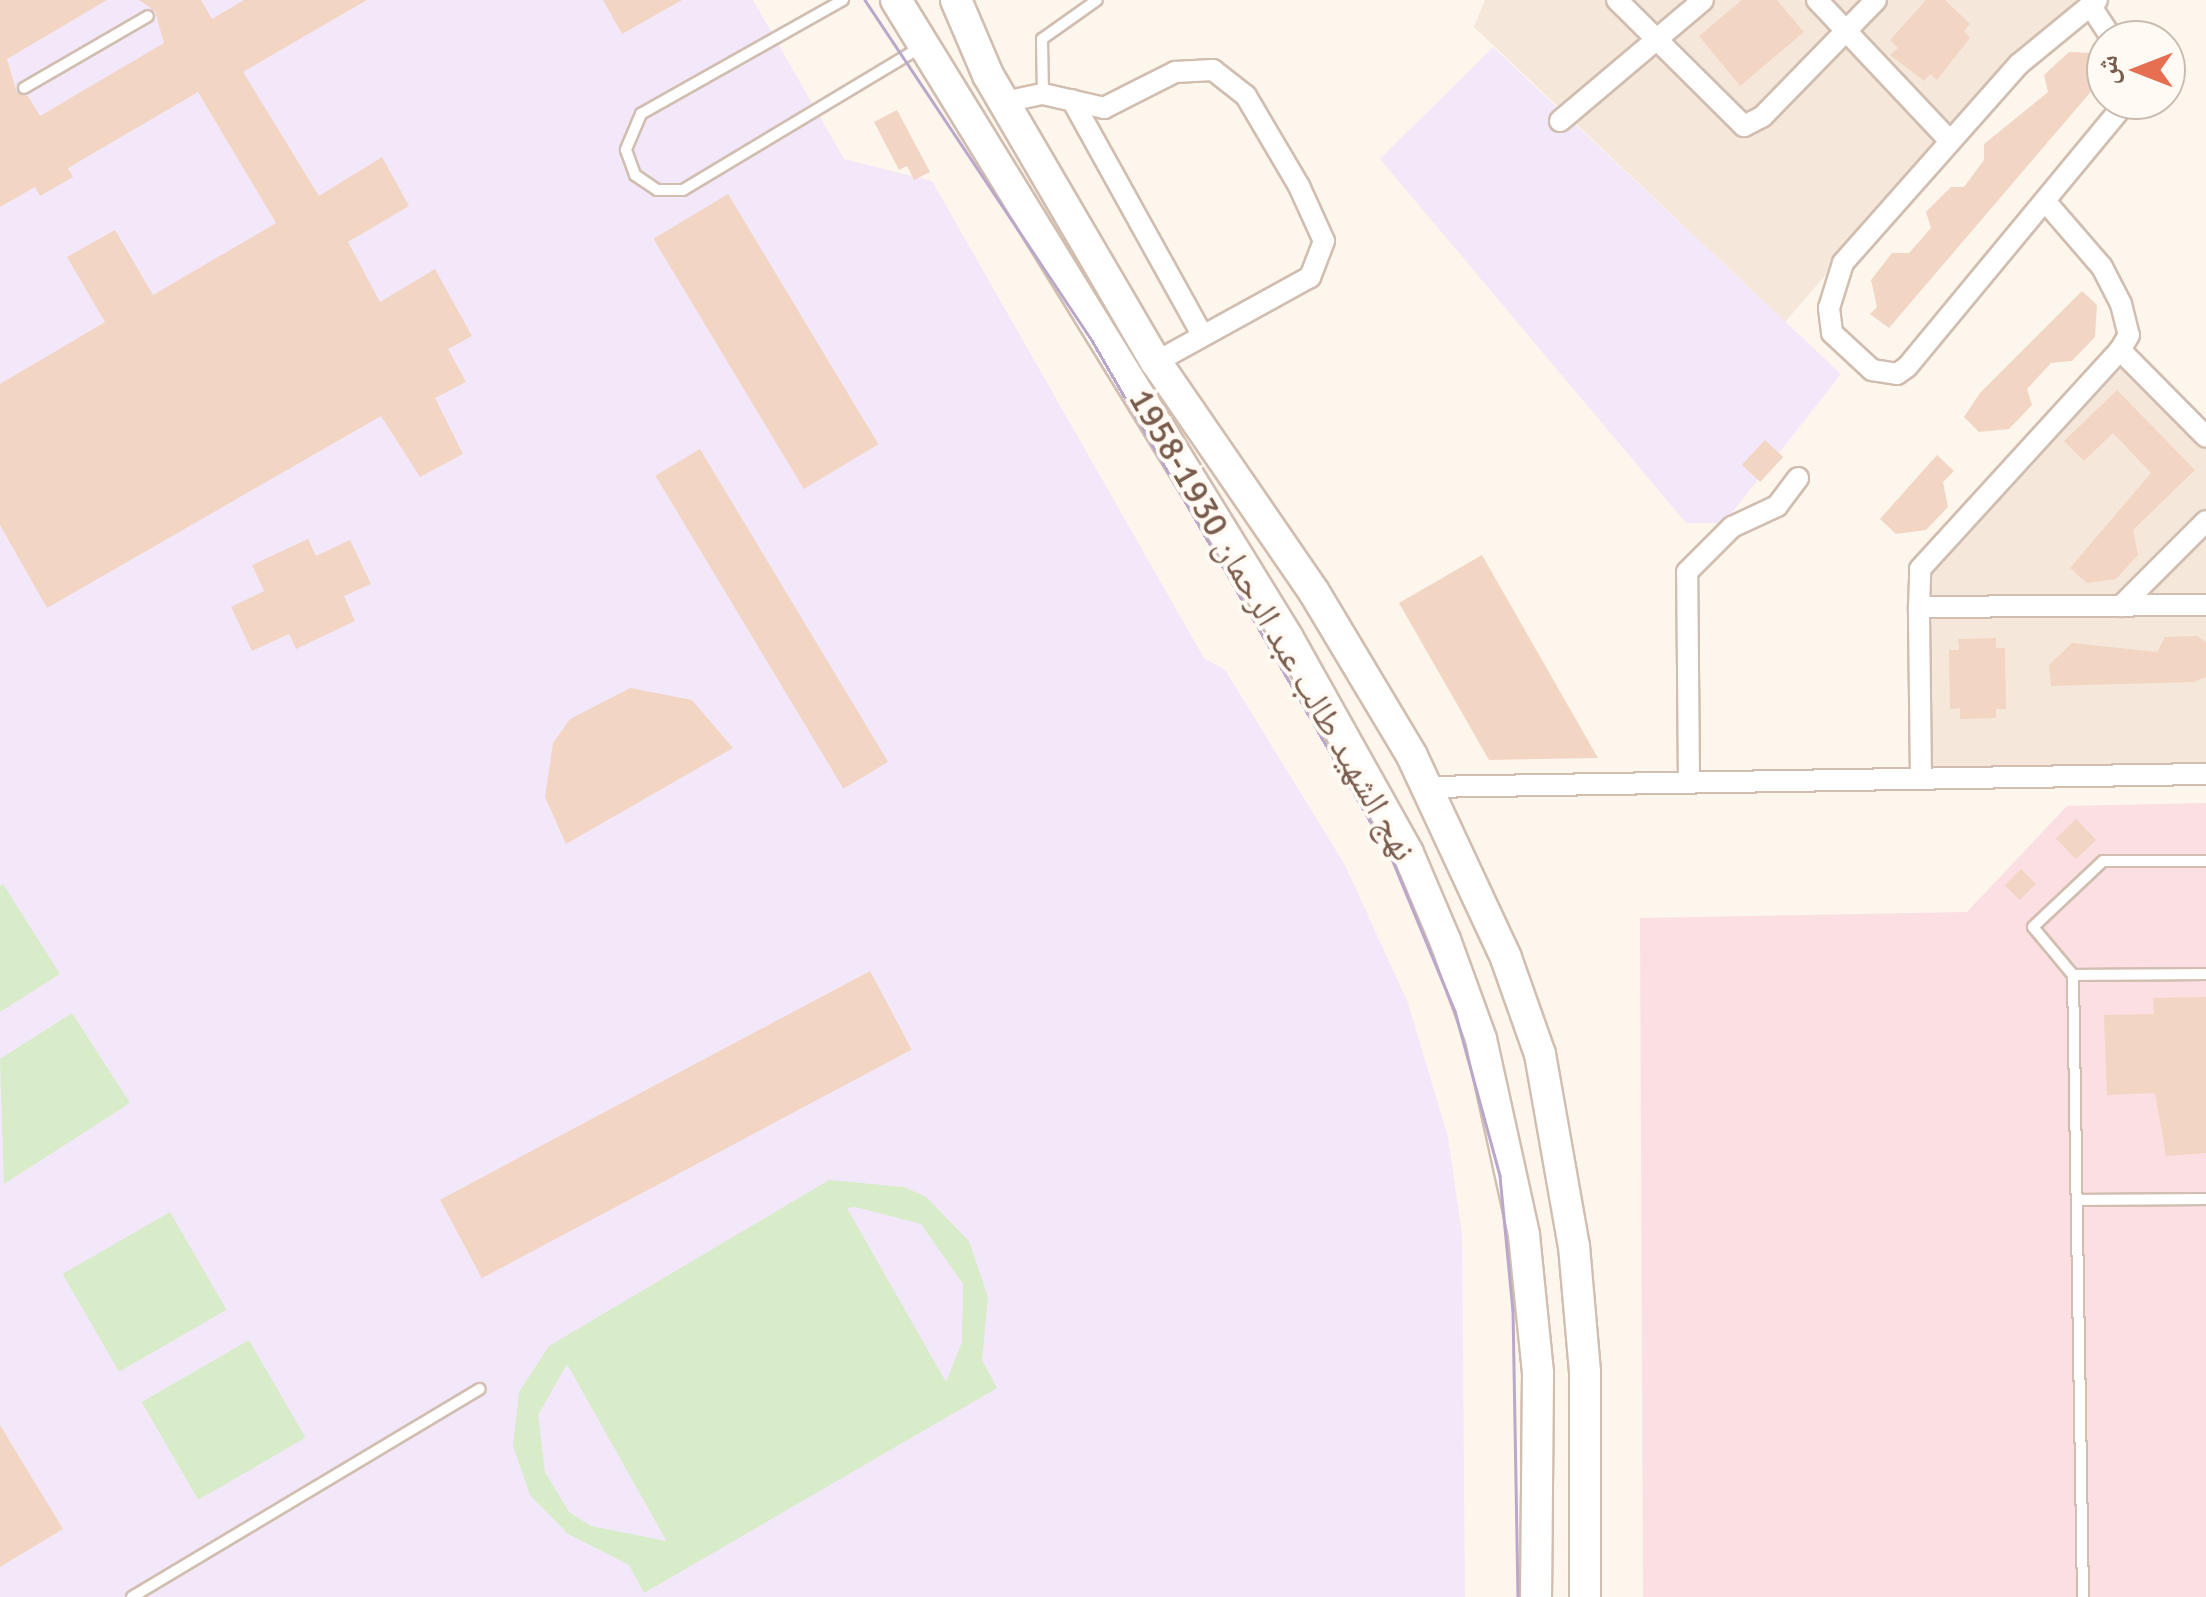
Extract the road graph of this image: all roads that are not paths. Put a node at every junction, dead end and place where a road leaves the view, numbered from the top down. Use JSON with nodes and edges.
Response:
{"nodes":[{"id":1,"x":844,"y":0,"type":"edge"},
{"id":2,"x":896,"y":0,"type":"edge"},
{"id":3,"x":1097,"y":0,"type":"edge"},
{"id":4,"x":1617,"y":0,"type":"edge"},
{"id":5,"x":1703,"y":0,"type":"edge"},
{"id":6,"x":1817,"y":0,"type":"edge"},
{"id":7,"x":1876,"y":0,"type":"edge"},
{"id":8,"x":2094,"y":2,"type":"edge"},
{"id":9,"x":964,"y":5,"type":"edge"},
{"id":10,"x":148,"y":16,"type":"dead end"},
{"id":11,"x":1844,"y":27,"type":"junction"},
{"id":12,"x":1658,"y":42,"type":"junction"},
{"id":13,"x":922,"y":45,"type":"junction"},
{"id":14,"x":24,"y":88,"type":"dead end"},
{"id":15,"x":1043,"y":94,"type":"junction"},
{"id":16,"x":1072,"y":100,"type":"junction"},
{"id":17,"x":1004,"y":102,"type":"junction"},
{"id":18,"x":2112,"y":120,"type":"edge"},
{"id":19,"x":1560,"y":121,"type":"dead end"},
{"id":20,"x":1950,"y":141,"type":"junction"},
{"id":21,"x":2046,"y":201,"type":"junction"},
{"id":22,"x":1202,"y":335,"type":"junction"},
{"id":23,"x":2120,"y":350,"type":"junction"},
{"id":24,"x":1156,"y":362,"type":"junction"},
{"id":25,"x":2206,"y":437,"type":"edge"},
{"id":26,"x":1798,"y":478,"type":"dead end"},
{"id":27,"x":2206,"y":521,"type":"edge"},
{"id":28,"x":2206,"y":605,"type":"edge"},
{"id":29,"x":2121,"y":606,"type":"junction"},
{"id":30,"x":1919,"y":608,"type":"junction"},
{"id":31,"x":2206,"y":774,"type":"edge"},
{"id":32,"x":1921,"y":778,"type":"junction"},
{"id":33,"x":1689,"y":782,"type":"junction"},
{"id":34,"x":1428,"y":787,"type":"junction"},
{"id":35,"x":2206,"y":862,"type":"edge"},
{"id":36,"x":2206,"y":974,"type":"edge"},
{"id":37,"x":2074,"y":975,"type":"junction"},
{"id":38,"x":2206,"y":1199,"type":"edge"},
{"id":39,"x":2077,"y":1200,"type":"junction"},
{"id":40,"x":480,"y":1389,"type":"dead end"},
{"id":41,"x":145,"y":1594,"type":"edge"},
{"id":42,"x":132,"y":1597,"type":"edge"},
{"id":43,"x":1536,"y":1597,"type":"edge"},
{"id":44,"x":1585,"y":1597,"type":"edge"},
{"id":45,"x":2083,"y":1597,"type":"edge"}],
"edges":[{"from":1,"to":13,"type":"lane"},
{"from":2,"to":13,"type":"main road","name":"نهج الشهيد طالب عبد الرحمان 1930-1958"},
{"from":3,"to":15,"type":"lane"},
{"from":4,"to":12,"type":"street"},
{"from":5,"to":12,"type":"street"},
{"from":6,"to":11,"type":"street"},
{"from":7,"to":11,"type":"street"},
{"from":8,"to":20,"type":"street"},
{"from":9,"to":13,"type":"main road"},
{"from":9,"to":17,"type":"main road","name":"نهج الشهيد طالب عبد الرحمان 1930-1958"},
{"from":10,"to":14,"type":"lane"},
{"from":11,"to":12,"type":"street"},
{"from":11,"to":20,"type":"street"},
{"from":12,"to":19,"type":"street"},
{"from":13,"to":43,"type":"main road","name":"نهج الشهيد طالب عبد الرحمان 1930-1958"},
{"from":15,"to":16,"type":"street"},
{"from":15,"to":17,"type":"street"},
{"from":16,"to":22,"type":"street"},
{"from":16,"to":22,"type":"street"},
{"from":17,"to":24,"type":"main road","name":"نهج الشهيد طالب عبد الرحمان 1930-1958"},
{"from":18,"to":21,"type":"street"},
{"from":20,"to":21,"type":"street"},
{"from":21,"to":23,"type":"street"},
{"from":22,"to":24,"type":"street"},
{"from":23,"to":25,"type":"street"},
{"from":23,"to":30,"type":"street"},
{"from":24,"to":34,"type":"main road","name":"نهج الشهيد طالب عبد الرحمان 1930-1958"},
{"from":26,"to":33,"type":"street"},
{"from":27,"to":29,"type":"street"},
{"from":28,"to":29,"type":"street"},
{"from":29,"to":30,"type":"street"},
{"from":30,"to":32,"type":"street"},
{"from":31,"to":32,"type":"street"},
{"from":32,"to":33,"type":"street"},
{"from":33,"to":34,"type":"street"},
{"from":34,"to":44,"type":"main road","name":"نهج الشهيد طالب عبد الرحمان 1930-1958"},
{"from":35,"to":37,"type":"lane"},
{"from":36,"to":37,"type":"lane"},
{"from":37,"to":39,"type":"lane"},
{"from":38,"to":39,"type":"lane"},
{"from":39,"to":45,"type":"lane"},
{"from":40,"to":41,"type":"lane"},
{"from":41,"to":42,"type":"lane"}]}
